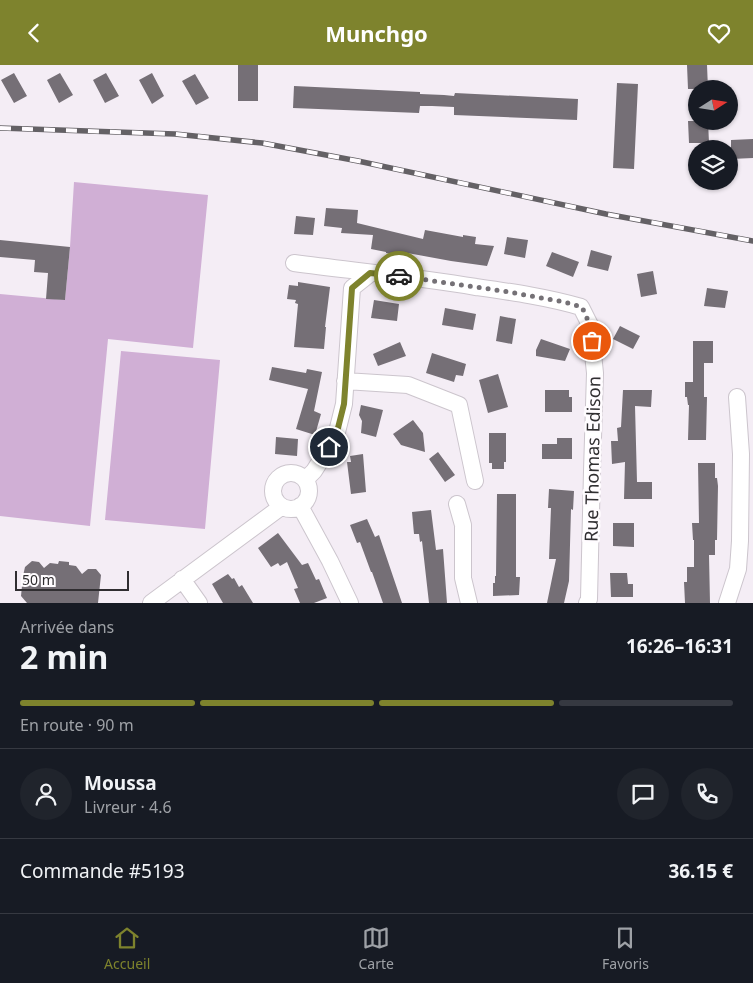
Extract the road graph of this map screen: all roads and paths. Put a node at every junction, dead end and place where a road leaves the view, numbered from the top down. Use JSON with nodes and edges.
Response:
{"nodes":[{"id":1,"x":294,"y":263,"type":"dead end"},
{"id":2,"x":370,"y":273,"type":"junction"},
{"id":3,"x":345,"y":381,"type":"junction"},
{"id":4,"x":737,"y":397,"type":"dead end"},
{"id":5,"x":305,"y":480,"type":"junction"},
{"id":6,"x":475,"y":481,"type":"dead end"},
{"id":7,"x":457,"y":504,"type":"dead end"},
{"id":8,"x":300,"y":506,"type":"junction"},
{"id":9,"x":281,"y":507,"type":"junction"},
{"id":10,"x":182,"y":579,"type":"junction"},
{"id":11,"x":150,"y":603,"type":"edge"},
{"id":12,"x":199,"y":603,"type":"edge"},
{"id":13,"x":350,"y":603,"type":"edge"},
{"id":14,"x":469,"y":603,"type":"edge"},
{"id":15,"x":587,"y":603,"type":"edge"},
{"id":16,"x":727,"y":603,"type":"edge"}],
"edges":[{"from":1,"to":2,"type":"street","name":"Rue Thomas Edison"},
{"from":2,"to":3,"type":"street"},
{"from":2,"to":15,"type":"street","name":"Rue Thomas Edison"},
{"from":3,"to":5,"type":"street"},
{"from":3,"to":6,"type":"street"},
{"from":4,"to":16,"type":"street"},
{"from":5,"to":8,"type":"street"},
{"from":5,"to":9,"type":"street"},
{"from":7,"to":14,"type":"street"},
{"from":8,"to":9,"type":"street"},
{"from":8,"to":13,"type":"street"},
{"from":9,"to":10,"type":"street"},
{"from":10,"to":11,"type":"street"},
{"from":10,"to":12,"type":"street"}]}
